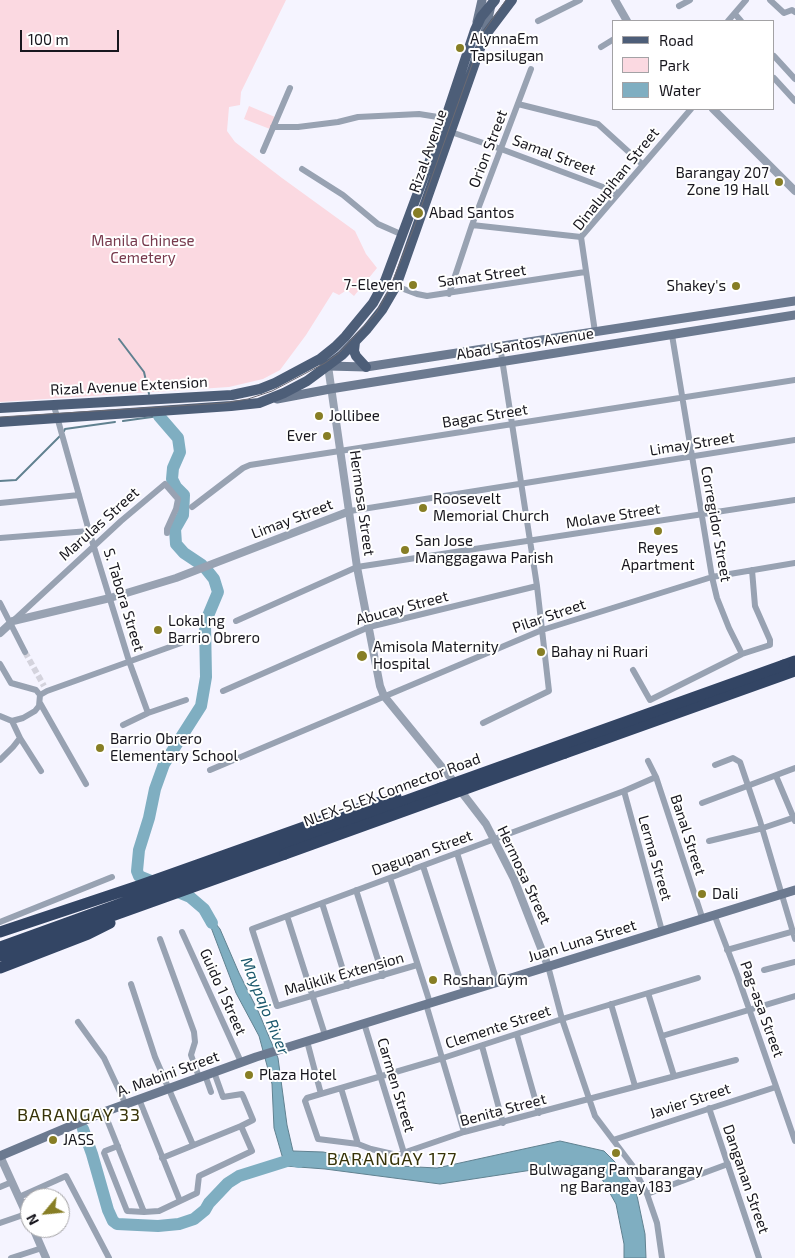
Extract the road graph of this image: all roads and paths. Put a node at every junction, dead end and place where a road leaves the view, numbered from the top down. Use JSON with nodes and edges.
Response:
{"nodes":[{"id":1,"x":512,"y":0,"type":"edge"},
{"id":2,"x":580,"y":0,"type":"edge"},
{"id":3,"x":615,"y":0,"type":"edge"},
{"id":4,"x":690,"y":0,"type":"edge"},
{"id":5,"x":746,"y":0,"type":"edge"},
{"id":6,"x":770,"y":0,"type":"edge"},
{"id":7,"x":490,"y":1,"type":"edge"},
{"id":8,"x":680,"y":6,"type":"dead end"},
{"id":9,"x":795,"y":12,"type":"edge"},
{"id":10,"x":734,"y":14,"type":"junction"},
{"id":11,"x":627,"y":20,"type":"edge"},
{"id":12,"x":729,"y":20,"type":"edge"},
{"id":13,"x":741,"y":20,"type":"edge"},
{"id":14,"x":538,"y":21,"type":"dead end"},
{"id":15,"x":484,"y":37,"type":"junction"},
{"id":16,"x":612,"y":40,"type":"edge"},
{"id":17,"x":601,"y":47,"type":"dead end"},
{"id":18,"x":775,"y":57,"type":"edge"},
{"id":19,"x":531,"y":69,"type":"dead end"},
{"id":20,"x":775,"y":79,"type":"edge"},
{"id":21,"x":795,"y":79,"type":"edge"},
{"id":22,"x":290,"y":88,"type":"dead end"},
{"id":23,"x":795,"y":101,"type":"edge"},
{"id":24,"x":518,"y":104,"type":"junction"},
{"id":25,"x":690,"y":110,"type":"edge"},
{"id":26,"x":714,"y":110,"type":"edge"},
{"id":27,"x":450,"y":125,"type":"junction"},
{"id":28,"x":273,"y":127,"type":"junction"},
{"id":29,"x":501,"y":148,"type":"junction"},
{"id":30,"x":263,"y":152,"type":"dead end"},
{"id":31,"x":642,"y":164,"type":"junction"},
{"id":32,"x":302,"y":169,"type":"dead end"},
{"id":33,"x":795,"y":191,"type":"edge"},
{"id":34,"x":619,"y":193,"type":"junction"},
{"id":35,"x":472,"y":226,"type":"junction"},
{"id":36,"x":403,"y":235,"type":"junction"},
{"id":37,"x":581,"y":238,"type":"junction"},
{"id":38,"x":585,"y":272,"type":"junction"},
{"id":39,"x":385,"y":281,"type":"junction"},
{"id":40,"x":396,"y":286,"type":"junction"},
{"id":41,"x":449,"y":294,"type":"junction"},
{"id":42,"x":795,"y":301,"type":"edge"},
{"id":43,"x":795,"y":315,"type":"edge"},
{"id":44,"x":594,"y":332,"type":"junction"},
{"id":45,"x":672,"y":335,"type":"junction"},
{"id":46,"x":355,"y":342,"type":"junction"},
{"id":47,"x":500,"y":346,"type":"junction"},
{"id":48,"x":320,"y":359,"type":"junction"},
{"id":49,"x":502,"y":362,"type":"junction"},
{"id":50,"x":328,"y":366,"type":"junction"},
{"id":51,"x":366,"y":367,"type":"junction"},
{"id":52,"x":795,"y":380,"type":"edge"},
{"id":53,"x":260,"y":389,"type":"joint"},
{"id":54,"x":330,"y":389,"type":"junction"},
{"id":55,"x":682,"y":398,"type":"junction"},
{"id":56,"x":259,"y":402,"type":"junction"},
{"id":57,"x":54,"y":406,"type":"junction"},
{"id":58,"x":0,"y":408,"type":"edge"},
{"id":59,"x":0,"y":422,"type":"edge"},
{"id":60,"x":59,"y":423,"type":"junction"},
{"id":61,"x":512,"y":425,"type":"junction"},
{"id":62,"x":795,"y":440,"type":"edge"},
{"id":63,"x":340,"y":451,"type":"junction"},
{"id":64,"x":692,"y":458,"type":"junction"},
{"id":65,"x":521,"y":484,"type":"junction"},
{"id":66,"x":79,"y":494,"type":"junction"},
{"id":67,"x":795,"y":500,"type":"edge"},
{"id":68,"x":0,"y":504,"type":"edge"},
{"id":69,"x":192,"y":507,"type":"dead end"},
{"id":70,"x":350,"y":511,"type":"junction"},
{"id":71,"x":702,"y":515,"type":"junction"},
{"id":72,"x":89,"y":531,"type":"junction"},
{"id":73,"x":167,"y":534,"type":"dead end"},
{"id":74,"x":0,"y":538,"type":"edge"},
{"id":75,"x":529,"y":542,"type":"junction"},
{"id":76,"x":94,"y":546,"type":"junction"},
{"id":77,"x":795,"y":563,"type":"edge"},
{"id":78,"x":358,"y":567,"type":"junction"},
{"id":79,"x":752,"y":570,"type":"junction"},
{"id":80,"x":712,"y":577,"type":"junction"},
{"id":81,"x":537,"y":586,"type":"junction"},
{"id":82,"x":110,"y":598,"type":"junction"},
{"id":83,"x":0,"y":602,"type":"edge"},
{"id":84,"x":236,"y":621,"type":"dead end"},
{"id":85,"x":12,"y":622,"type":"junction"},
{"id":86,"x":369,"y":627,"type":"junction"},
{"id":87,"x":542,"y":630,"type":"junction"},
{"id":88,"x":0,"y":633,"type":"edge"},
{"id":89,"x":181,"y":643,"type":"dead end"},
{"id":90,"x":25,"y":652,"type":"tunnel mouth"},
{"id":91,"x":742,"y":654,"type":"junction"},
{"id":92,"x":129,"y":661,"type":"junction"},
{"id":93,"x":795,"y":661,"type":"edge"},
{"id":94,"x":0,"y":664,"type":"edge"},
{"id":95,"x":632,"y":670,"type":"dead end"},
{"id":96,"x":791,"y":672,"type":"edge"},
{"id":97,"x":223,"y":691,"type":"dead end"},
{"id":98,"x":40,"y":695,"type":"junction"},
{"id":99,"x":384,"y":696,"type":"junction"},
{"id":100,"x":186,"y":700,"type":"dead end"},
{"id":101,"x":40,"y":703,"type":"junction"},
{"id":102,"x":148,"y":714,"type":"junction"},
{"id":103,"x":0,"y":716,"type":"edge"},
{"id":104,"x":12,"y":721,"type":"junction"},
{"id":105,"x":483,"y":723,"type":"dead end"},
{"id":106,"x":123,"y":725,"type":"dead end"},
{"id":107,"x":20,"y":738,"type":"junction"},
{"id":108,"x":0,"y":760,"type":"edge"},
{"id":109,"x":648,"y":761,"type":"dead end"},
{"id":110,"x":715,"y":765,"type":"dead end"},
{"id":111,"x":795,"y":768,"type":"edge"},
{"id":112,"x":210,"y":770,"type":"dead end"},
{"id":113,"x":41,"y":771,"type":"dead end"},
{"id":114,"x":776,"y":776,"type":"junction"},
{"id":115,"x":656,"y":777,"type":"junction"},
{"id":116,"x":86,"y":784,"type":"dead end"},
{"id":117,"x":749,"y":786,"type":"junction"},
{"id":118,"x":441,"y":788,"type":"junction"},
{"id":119,"x":624,"y":791,"type":"junction"},
{"id":120,"x":702,"y":803,"type":"dead end"},
{"id":121,"x":794,"y":819,"type":"edge"},
{"id":122,"x":762,"y":828,"type":"junction"},
{"id":123,"x":494,"y":839,"type":"junction"},
{"id":124,"x":709,"y":841,"type":"dead end"},
{"id":125,"x":457,"y":853,"type":"junction"},
{"id":126,"x":423,"y":866,"type":"junction"},
{"id":127,"x":112,"y":878,"type":"dead end"},
{"id":128,"x":390,"y":878,"type":"junction"},
{"id":129,"x":356,"y":890,"type":"junction"},
{"id":130,"x":795,"y":890,"type":"edge"},
{"id":131,"x":781,"y":894,"type":"junction"},
{"id":132,"x":322,"y":903,"type":"junction"},
{"id":133,"x":140,"y":906,"type":"junction"},
{"id":134,"x":714,"y":914,"type":"junction"},
{"id":135,"x":287,"y":916,"type":"junction"},
{"id":136,"x":702,"y":917,"type":"junction"},
{"id":137,"x":0,"y":922,"type":"edge"},
{"id":138,"x":662,"y":931,"type":"junction"},
{"id":139,"x":0,"y":932,"type":"edge"},
{"id":140,"x":182,"y":932,"type":"dead end"},
{"id":141,"x":794,"y":934,"type":"edge"},
{"id":142,"x":160,"y":939,"type":"dead end"},
{"id":143,"x":0,"y":946,"type":"edge"},
{"id":144,"x":727,"y":950,"type":"junction"},
{"id":145,"x":0,"y":956,"type":"edge"},
{"id":146,"x":795,"y":962,"type":"edge"},
{"id":147,"x":417,"y":965,"type":"junction"},
{"id":148,"x":548,"y":966,"type":"junction"},
{"id":149,"x":0,"y":968,"type":"edge"},
{"id":150,"x":764,"y":970,"type":"dead end"},
{"id":151,"x":383,"y":976,"type":"junction"},
{"id":152,"x":698,"y":978,"type":"dead end"},
{"id":153,"x":497,"y":982,"type":"junction"},
{"id":154,"x":131,"y":984,"type":"dead end"},
{"id":155,"x":348,"y":986,"type":"junction"},
{"id":156,"x":464,"y":992,"type":"junction"},
{"id":157,"x":648,"y":993,"type":"junction"},
{"id":158,"x":313,"y":996,"type":"junction"},
{"id":159,"x":795,"y":996,"type":"edge"},
{"id":160,"x":428,"y":1004,"type":"junction"},
{"id":161,"x":611,"y":1004,"type":"junction"},
{"id":162,"x":278,"y":1006,"type":"joint"},
{"id":163,"x":749,"y":1010,"type":"junction"},
{"id":164,"x":562,"y":1019,"type":"junction"},
{"id":165,"x":78,"y":1022,"type":"dead end"},
{"id":166,"x":364,"y":1023,"type":"junction"},
{"id":167,"x":325,"y":1035,"type":"junction"},
{"id":168,"x":517,"y":1035,"type":"junction"},
{"id":169,"x":662,"y":1036,"type":"junction"},
{"id":170,"x":306,"y":1041,"type":"junction"},
{"id":171,"x":482,"y":1046,"type":"junction"},
{"id":172,"x":263,"y":1055,"type":"joint"},
{"id":173,"x":443,"y":1058,"type":"junction"},
{"id":174,"x":736,"y":1060,"type":"dead end"},
{"id":175,"x":241,"y":1062,"type":"junction"},
{"id":176,"x":206,"y":1075,"type":"junction"},
{"id":177,"x":381,"y":1076,"type":"junction"},
{"id":178,"x":674,"y":1076,"type":"junction"},
{"id":179,"x":635,"y":1086,"type":"junction"},
{"id":180,"x":776,"y":1087,"type":"junction"},
{"id":181,"x":170,"y":1088,"type":"junction"},
{"id":182,"x":341,"y":1088,"type":"junction"},
{"id":183,"x":211,"y":1092,"type":"dead end"},
{"id":184,"x":321,"y":1094,"type":"junction"},
{"id":185,"x":139,"y":1099,"type":"junction"},
{"id":186,"x":305,"y":1099,"type":"joint"},
{"id":187,"x":589,"y":1100,"type":"junction"},
{"id":188,"x":126,"y":1104,"type":"junction"},
{"id":189,"x":709,"y":1108,"type":"junction"},
{"id":190,"x":104,"y":1112,"type":"junction"},
{"id":191,"x":539,"y":1113,"type":"junction"},
{"id":192,"x":792,"y":1121,"type":"edge"},
{"id":193,"x":504,"y":1123,"type":"junction"},
{"id":194,"x":240,"y":1126,"type":"junction"},
{"id":195,"x":464,"y":1132,"type":"junction"},
{"id":196,"x":613,"y":1140,"type":"junction"},
{"id":197,"x":795,"y":1141,"type":"edge"},
{"id":198,"x":358,"y":1144,"type":"junction"},
{"id":199,"x":193,"y":1145,"type":"junction"},
{"id":200,"x":118,"y":1146,"type":"junction"},
{"id":201,"x":404,"y":1153,"type":"junction"},
{"id":202,"x":0,"y":1156,"type":"edge"},
{"id":203,"x":162,"y":1158,"type":"junction"},
{"id":204,"x":728,"y":1164,"type":"junction"},
{"id":205,"x":12,"y":1182,"type":"junction"},
{"id":206,"x":0,"y":1187,"type":"edge"},
{"id":207,"x":647,"y":1194,"type":"junction"},
{"id":208,"x":19,"y":1197,"type":"joint"},
{"id":209,"x":180,"y":1201,"type":"junction"},
{"id":210,"x":144,"y":1212,"type":"junction"},
{"id":211,"x":20,"y":1216,"type":"edge"},
{"id":212,"x":0,"y":1223,"type":"edge"},
{"id":213,"x":38,"y":1238,"type":"edge"},
{"id":214,"x":42,"y":1248,"type":"junction"},
{"id":215,"x":11,"y":1258,"type":"edge"},
{"id":216,"x":46,"y":1258,"type":"edge"},
{"id":217,"x":109,"y":1258,"type":"edge"},
{"id":218,"x":662,"y":1258,"type":"edge"},
{"id":219,"x":759,"y":1258,"type":"edge"}],
"edges":[{"from":1,"to":15,"type":"main road","name":"Rizal Avenue"},
{"from":2,"to":14,"type":"street"},
{"from":3,"to":11,"type":"street"},
{"from":4,"to":8,"type":"street"},
{"from":5,"to":10,"type":"street"},
{"from":6,"to":9,"type":"street"},
{"from":7,"to":15,"type":"main road"},
{"from":7,"to":27,"type":"main road","name":"Rizal Avenue"},
{"from":10,"to":12,"type":"street"},
{"from":10,"to":13,"type":"street"},
{"from":15,"to":27,"type":"main road","name":"Rizal Avenue"},
{"from":16,"to":17,"type":"street"},
{"from":18,"to":21,"type":"street"},
{"from":19,"to":24,"type":"street","name":"Orion Street"},
{"from":20,"to":23,"type":"street"},
{"from":22,"to":28,"type":"street"},
{"from":24,"to":29,"type":"street","name":"Orion Street"},
{"from":24,"to":31,"type":"street"},
{"from":25,"to":31,"type":"street","name":"Dinalupihan Street"},
{"from":26,"to":33,"type":"street"},
{"from":27,"to":28,"type":"street","name":"Samal Street"},
{"from":27,"to":29,"type":"street","name":"Samal Street"},
{"from":27,"to":36,"type":"main road","name":"Rizal Avenue"},
{"from":27,"to":40,"type":"main road","name":"Rizal Avenue"},
{"from":28,"to":30,"type":"street"},
{"from":29,"to":34,"type":"street","name":"Samal Street"},
{"from":29,"to":35,"type":"street","name":"Orion Street"},
{"from":31,"to":34,"type":"street","name":"Dinalupihan Street"},
{"from":32,"to":36,"type":"street"},
{"from":34,"to":37,"type":"street","name":"Dinalupihan Street"},
{"from":35,"to":37,"type":"street"},
{"from":35,"to":41,"type":"street","name":"Orion Street"},
{"from":36,"to":39,"type":"main road","name":"Rizal Avenue"},
{"from":37,"to":38,"type":"street","name":"Dinalupihan Street"},
{"from":38,"to":41,"type":"street","name":"Samat Street"},
{"from":38,"to":44,"type":"street","name":"Dinalupihan Street"},
{"from":39,"to":40,"type":"street","name":"Samat Street"},
{"from":39,"to":48,"type":"main road","name":"Rizal Avenue"},
{"from":40,"to":41,"type":"street","name":"Samat Street"},
{"from":40,"to":46,"type":"main road","name":"Rizal Avenue"},
{"from":42,"to":44,"type":"main road","name":"Abad Santos Avenue"},
{"from":43,"to":45,"type":"main road","name":"Abad Santos Avenue"},
{"from":44,"to":47,"type":"main road","name":"Abad Santos Avenue"},
{"from":45,"to":49,"type":"main road","name":"Abad Santos Avenue"},
{"from":45,"to":55,"type":"street","name":"Corregidor Street"},
{"from":46,"to":50,"type":"main road","name":"Rizal Avenue"},
{"from":46,"to":51,"type":"main road"},
{"from":47,"to":49,"type":"street"},
{"from":47,"to":51,"type":"main road","name":"Abad Santos Avenue"},
{"from":48,"to":50,"type":"main road"},
{"from":48,"to":53,"type":"main road","name":"Rizal Avenue"},
{"from":49,"to":54,"type":"main road","name":"Abad Santos Avenue"},
{"from":49,"to":61,"type":"street"},
{"from":50,"to":51,"type":"main road","name":"Abad Santos Avenue"},
{"from":50,"to":54,"type":"street","name":"Hermosa Street"},
{"from":50,"to":56,"type":"main road","name":"Rizal Avenue"},
{"from":52,"to":55,"type":"street","name":"Bagac Street"},
{"from":53,"to":57,"type":"main road","name":"Rizal Avenue Extension"},
{"from":54,"to":56,"type":"main road","name":"Abad Santos Avenue"},
{"from":54,"to":63,"type":"street","name":"Hermosa Street"},
{"from":55,"to":61,"type":"street","name":"Bagac Street"},
{"from":55,"to":64,"type":"street","name":"Corregidor Street"},
{"from":56,"to":60,"type":"main road","name":"Rizal Avenue Extension"},
{"from":57,"to":58,"type":"main road","name":"Rizal Avenue Extension"},
{"from":57,"to":60,"type":"street","name":"S. Tabora Street"},
{"from":59,"to":60,"type":"main road","name":"Rizal Avenue Extension"},
{"from":60,"to":66,"type":"street","name":"S. Tabora Street"},
{"from":61,"to":63,"type":"street","name":"Bagac Street"},
{"from":61,"to":65,"type":"street"},
{"from":62,"to":64,"type":"street","name":"Limay Street"},
{"from":63,"to":69,"type":"street","name":"Bagac Street"},
{"from":63,"to":70,"type":"street","name":"Hermosa Street"},
{"from":64,"to":65,"type":"street","name":"Limay Street"},
{"from":64,"to":71,"type":"street","name":"Corregidor Street"},
{"from":65,"to":70,"type":"street","name":"Limay Street"},
{"from":65,"to":75,"type":"street"},
{"from":66,"to":68,"type":"street"},
{"from":66,"to":72,"type":"street","name":"S. Tabora Street"},
{"from":67,"to":71,"type":"street","name":"Molave Street"},
{"from":70,"to":78,"type":"street","name":"Hermosa Street"},
{"from":70,"to":82,"type":"street","name":"Limay Street"},
{"from":71,"to":75,"type":"street","name":"Molave Street"},
{"from":71,"to":80,"type":"street","name":"Corregidor Street"},
{"from":72,"to":74,"type":"street"},
{"from":72,"to":76,"type":"street","name":"S. Tabora Street"},
{"from":73,"to":76,"type":"street","name":"Marulas Street"},
{"from":75,"to":78,"type":"street","name":"Molave Street"},
{"from":75,"to":81,"type":"street"},
{"from":76,"to":82,"type":"street","name":"S. Tabora Street"},
{"from":76,"to":85,"type":"street","name":"Marulas Street"},
{"from":77,"to":79,"type":"street","name":"Pilar Street"},
{"from":78,"to":84,"type":"street","name":"Molave Street"},
{"from":78,"to":86,"type":"street","name":"Hermosa Street"},
{"from":79,"to":80,"type":"street","name":"Pilar Street"},
{"from":79,"to":91,"type":"street"},
{"from":80,"to":87,"type":"street","name":"Pilar Street"},
{"from":80,"to":91,"type":"street","name":"Corregidor Street"},
{"from":81,"to":86,"type":"street","name":"Abucay Street"},
{"from":81,"to":87,"type":"street"},
{"from":82,"to":85,"type":"street","name":"Limay Street"},
{"from":82,"to":92,"type":"street","name":"S. Tabora Street"},
{"from":83,"to":85,"type":"street"},
{"from":85,"to":88,"type":"street"},
{"from":85,"to":90,"type":"street"},
{"from":86,"to":97,"type":"street","name":"Abucay Street"},
{"from":86,"to":99,"type":"street","name":"Hermosa Street"},
{"from":87,"to":99,"type":"street","name":"Pilar Street"},
{"from":87,"to":105,"type":"street"},
{"from":89,"to":92,"type":"street"},
{"from":91,"to":95,"type":"street"},
{"from":92,"to":98,"type":"street"},
{"from":92,"to":102,"type":"street","name":"S. Tabora Street"},
{"from":93,"to":118,"type":"highway","name":"NLEX-SLEX Connector Road","bridge":true},
{"from":94,"to":98,"type":"street"},
{"from":96,"to":133,"type":"highway","name":"NLEX-SLEX Connector Road","bridge":true},
{"from":98,"to":101,"type":"street"},
{"from":99,"to":112,"type":"street","name":"Pilar Street"},
{"from":99,"to":123,"type":"street","name":"Hermosa Street"},
{"from":100,"to":102,"type":"street"},
{"from":101,"to":104,"type":"street"},
{"from":101,"to":116,"type":"street"},
{"from":102,"to":106,"type":"street"},
{"from":103,"to":104,"type":"street"},
{"from":104,"to":107,"type":"street"},
{"from":107,"to":108,"type":"street"},
{"from":107,"to":113,"type":"street"},
{"from":109,"to":115,"type":"street","name":"Banal Street"},
{"from":110,"to":117,"type":"street"},
{"from":111,"to":114,"type":"street"},
{"from":114,"to":117,"type":"street"},
{"from":114,"to":121,"type":"street"},
{"from":115,"to":119,"type":"street","name":"Dagupan Street"},
{"from":115,"to":136,"type":"street","name":"Banal Street"},
{"from":117,"to":120,"type":"street"},
{"from":117,"to":122,"type":"street"},
{"from":118,"to":139,"type":"highway"},
{"from":118,"to":143,"type":"highway","name":"NLEX-SLEX Connector Road"},
{"from":119,"to":123,"type":"street","name":"Dagupan Street"},
{"from":119,"to":138,"type":"street","name":"Lerma Street"},
{"from":121,"to":122,"type":"street"},
{"from":122,"to":124,"type":"street"},
{"from":122,"to":131,"type":"street"},
{"from":123,"to":125,"type":"street","name":"Dagupan Street"},
{"from":123,"to":148,"type":"street","name":"Hermosa Street"},
{"from":125,"to":126,"type":"street","name":"Dagupan Street"},
{"from":125,"to":153,"type":"street"},
{"from":126,"to":128,"type":"street","name":"Dagupan Street"},
{"from":126,"to":156,"type":"street"},
{"from":127,"to":137,"type":"street"},
{"from":128,"to":129,"type":"street","name":"Dagupan Street"},
{"from":128,"to":147,"type":"street"},
{"from":129,"to":132,"type":"street","name":"Dagupan Street"},
{"from":129,"to":151,"type":"street"},
{"from":130,"to":131,"type":"main road","name":"Juan Luna Street"},
{"from":131,"to":134,"type":"main road","name":"Juan Luna Street"},
{"from":131,"to":141,"type":"street"},
{"from":132,"to":135,"type":"street","name":"Dagupan Street"},
{"from":132,"to":155,"type":"street"},
{"from":133,"to":145,"type":"highway","name":"NLEX-SLEX Connector Road"},
{"from":133,"to":149,"type":"highway"},
{"from":134,"to":136,"type":"main road","name":"Juan Luna Street"},
{"from":134,"to":144,"type":"street","name":"Pag-asa Street"},
{"from":135,"to":158,"type":"street"},
{"from":135,"to":162,"type":"street","name":"Dagupan Street"},
{"from":136,"to":138,"type":"main road","name":"Juan Luna Street"},
{"from":138,"to":148,"type":"main road","name":"Juan Luna Street"},
{"from":140,"to":175,"type":"street","name":"Guido 1 Street"},
{"from":141,"to":144,"type":"street"},
{"from":142,"to":176,"type":"street"},
{"from":144,"to":163,"type":"street","name":"Pag-asa Street"},
{"from":146,"to":150,"type":"street"},
{"from":147,"to":151,"type":"street","name":"Maliklik Extension"},
{"from":147,"to":160,"type":"street"},
{"from":148,"to":153,"type":"main road","name":"Juan Luna Street"},
{"from":148,"to":164,"type":"street","name":"Hermosa Street"},
{"from":151,"to":155,"type":"street","name":"Maliklik Extension"},
{"from":152,"to":157,"type":"street","name":"Clemente Street"},
{"from":153,"to":156,"type":"main road","name":"Juan Luna Street"},
{"from":154,"to":181,"type":"street"},
{"from":155,"to":158,"type":"street","name":"Maliklik Extension"},
{"from":156,"to":160,"type":"main road","name":"Juan Luna Street"},
{"from":157,"to":161,"type":"street","name":"Clemente Street"},
{"from":157,"to":169,"type":"street"},
{"from":158,"to":162,"type":"street","name":"Maliklik Extension"},
{"from":158,"to":167,"type":"street"},
{"from":159,"to":163,"type":"street"},
{"from":160,"to":166,"type":"main road","name":"Juan Luna Street"},
{"from":160,"to":173,"type":"street"},
{"from":161,"to":164,"type":"street","name":"Clemente Street"},
{"from":161,"to":179,"type":"street"},
{"from":163,"to":169,"type":"street"},
{"from":163,"to":180,"type":"street","name":"Pag-asa Street"},
{"from":164,"to":168,"type":"street","name":"Clemente Street"},
{"from":164,"to":187,"type":"street","name":"Hermosa Street"},
{"from":165,"to":188,"type":"street"},
{"from":166,"to":167,"type":"main road","name":"Juan Luna Street"},
{"from":166,"to":177,"type":"street","name":"Carmen Street"},
{"from":167,"to":170,"type":"main road","name":"Juan Luna Street"},
{"from":168,"to":171,"type":"street","name":"Clemente Street"},
{"from":168,"to":191,"type":"street"},
{"from":169,"to":178,"type":"street"},
{"from":170,"to":172,"type":"main road","name":"Juan Luna Street"},
{"from":170,"to":184,"type":"street"},
{"from":171,"to":173,"type":"street","name":"Clemente Street"},
{"from":171,"to":193,"type":"street"},
{"from":172,"to":175,"type":"main road","name":"A. Mabini Street"},
{"from":173,"to":177,"type":"street","name":"Clemente Street"},
{"from":173,"to":195,"type":"street"},
{"from":174,"to":178,"type":"street","name":"Benita Street"},
{"from":175,"to":176,"type":"main road","name":"A. Mabini Street"},
{"from":176,"to":181,"type":"main road","name":"A. Mabini Street"},
{"from":176,"to":183,"type":"street"},
{"from":176,"to":194,"type":"street"},
{"from":177,"to":182,"type":"street","name":"Clemente Street"},
{"from":177,"to":201,"type":"street","name":"Carmen Street"},
{"from":178,"to":179,"type":"street","name":"Benita Street"},
{"from":179,"to":187,"type":"street","name":"Benita Street"},
{"from":180,"to":189,"type":"street","name":"Javier Street"},
{"from":180,"to":192,"type":"street","name":"Pag-asa Street"},
{"from":181,"to":185,"type":"main road","name":"A. Mabini Street"},
{"from":181,"to":199,"type":"street"},
{"from":182,"to":184,"type":"street","name":"Clemente Street"},
{"from":182,"to":198,"type":"street"},
{"from":184,"to":186,"type":"street","name":"Clemente Street"},
{"from":185,"to":188,"type":"main road","name":"A. Mabini Street"},
{"from":185,"to":203,"type":"street"},
{"from":186,"to":198,"type":"street","name":"Benita Street"},
{"from":187,"to":191,"type":"street","name":"Benita Street"},
{"from":187,"to":196,"type":"street","name":"Hermosa Street"},
{"from":188,"to":190,"type":"main road","name":"A. Mabini Street"},
{"from":189,"to":196,"type":"street","name":"Javier Street"},
{"from":189,"to":204,"type":"street","name":"Danganan Street"},
{"from":190,"to":200,"type":"street"},
{"from":190,"to":202,"type":"main road","name":"A. Mabini Street"},
{"from":191,"to":193,"type":"street","name":"Benita Street"},
{"from":192,"to":197,"type":"street","name":"Pag-asa Street"},
{"from":193,"to":195,"type":"street","name":"Benita Street"},
{"from":194,"to":199,"type":"street"},
{"from":194,"to":209,"type":"street"},
{"from":195,"to":201,"type":"street","name":"Benita Street"},
{"from":196,"to":207,"type":"street","name":"Hermosa Street"},
{"from":198,"to":201,"type":"street","name":"Benita Street"},
{"from":199,"to":203,"type":"street"},
{"from":200,"to":210,"type":"street"},
{"from":200,"to":210,"type":"street"},
{"from":202,"to":205,"type":"street"},
{"from":203,"to":209,"type":"street"},
{"from":204,"to":207,"type":"street"},
{"from":204,"to":219,"type":"street","name":"Danganan Street"},
{"from":205,"to":206,"type":"street"},
{"from":205,"to":208,"type":"street"},
{"from":207,"to":218,"type":"street","name":"Hermosa Street"},
{"from":208,"to":217,"type":"street"},
{"from":209,"to":210,"type":"street"},
{"from":211,"to":212,"type":"street"},
{"from":213,"to":214,"type":"street"},
{"from":214,"to":215,"type":"street"},
{"from":214,"to":216,"type":"street"}]}
